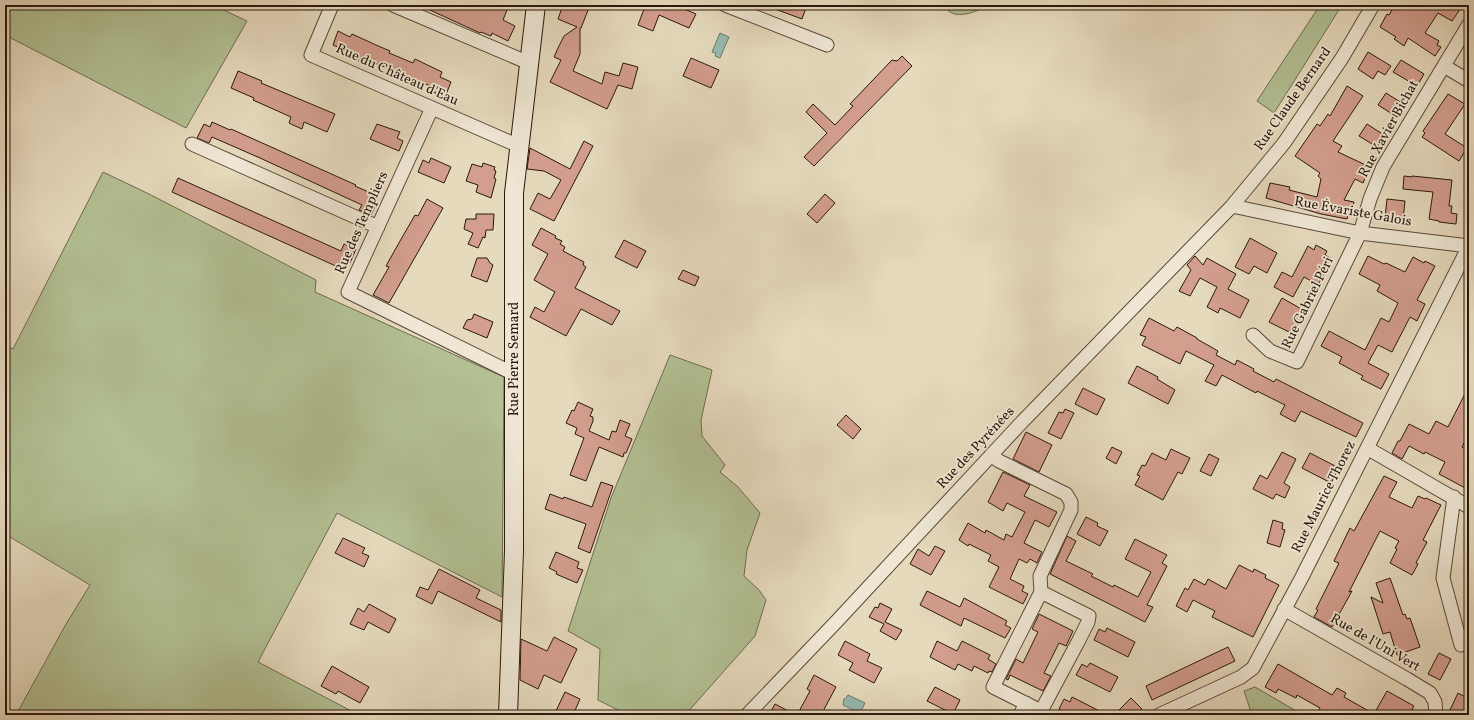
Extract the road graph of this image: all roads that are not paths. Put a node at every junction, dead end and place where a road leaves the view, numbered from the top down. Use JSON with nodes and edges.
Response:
{"nodes":[{"id":1,"x":332,"y":5,"type":"edge"},
{"id":2,"x":393,"y":5,"type":"edge"},
{"id":3,"x":536,"y":5,"type":"edge"},
{"id":4,"x":725,"y":5,"type":"edge"},
{"id":5,"x":1373,"y":5,"type":"edge"},
{"id":6,"x":1469,"y":24,"type":"edge"},
{"id":7,"x":827,"y":45,"type":"dead end"},
{"id":8,"x":529,"y":63,"type":"junction"},
{"id":9,"x":1444,"y":66,"type":"junction"},
{"id":10,"x":1469,"y":81,"type":"edge"},
{"id":11,"x":432,"y":108,"type":"junction"},
{"id":12,"x":192,"y":144,"type":"dead end"},
{"id":13,"x":520,"y":146,"type":"junction"},
{"id":14,"x":1232,"y":206,"type":"junction"},
{"id":15,"x":378,"y":228,"type":"junction"},
{"id":16,"x":1360,"y":232,"type":"junction"},
{"id":17,"x":1469,"y":246,"type":"edge"},
{"id":18,"x":1253,"y":335,"type":"dead end"},
{"id":19,"x":514,"y":374,"type":"junction"},
{"id":20,"x":1367,"y":448,"type":"junction"},
{"id":21,"x":991,"y":455,"type":"junction"},
{"id":22,"x":1454,"y":498,"type":"junction"},
{"id":23,"x":1469,"y":507,"type":"edge"},
{"id":24,"x":1041,"y":592,"type":"junction"},
{"id":25,"x":1284,"y":609,"type":"junction"},
{"id":26,"x":1461,"y":645,"type":"dead end"},
{"id":27,"x":1023,"y":709,"type":"edge"},
{"id":28,"x":508,"y":715,"type":"edge"},
{"id":29,"x":747,"y":715,"type":"edge"},
{"id":30,"x":1160,"y":715,"type":"edge"},
{"id":31,"x":1436,"y":715,"type":"edge"}],
"edges":[{"from":1,"to":11,"type":"street","name":"Rue du Château d'Eau"},
{"from":2,"to":8,"type":"street"},
{"from":3,"to":8,"type":"main road","name":"Rue Pierre Semard"},
{"from":4,"to":7,"type":"street"},
{"from":5,"to":14,"type":"street","name":"Rue Claude Bernard"},
{"from":6,"to":9,"type":"street","name":"Rue Xavier Bichat"},
{"from":8,"to":13,"type":"main road","name":"Rue Pierre Semard"},
{"from":9,"to":10,"type":"street"},
{"from":9,"to":16,"type":"street","name":"Rue Xavier Bichat"},
{"from":11,"to":13,"type":"street","name":"Rue du Château d'Eau"},
{"from":11,"to":15,"type":"street","name":"Rue des Templiers"},
{"from":12,"to":15,"type":"street"},
{"from":13,"to":19,"type":"main road","name":"Rue Pierre Semard"},
{"from":14,"to":16,"type":"street","name":"Rue Évariste Galois"},
{"from":14,"to":21,"type":"street","name":"Rue des Pyrénées"},
{"from":15,"to":19,"type":"street","name":"Rue des Templiers"},
{"from":16,"to":17,"type":"street","name":"Rue Évariste Galois"},
{"from":16,"to":18,"type":"street","name":"Rue Gabriel Péri"},
{"from":17,"to":20,"type":"street","name":"Rue Maurice Thorez"},
{"from":19,"to":28,"type":"main road","name":"Rue Pierre Semard"},
{"from":20,"to":22,"type":"street"},
{"from":20,"to":25,"type":"street","name":"Rue Maurice Thorez"},
{"from":21,"to":24,"type":"street"},
{"from":21,"to":29,"type":"street","name":"Rue des Pyrénées"},
{"from":22,"to":23,"type":"street"},
{"from":22,"to":26,"type":"street"},
{"from":24,"to":27,"type":"street"},
{"from":24,"to":27,"type":"street"},
{"from":25,"to":30,"type":"street","name":"Rue Maurice Thorez"},
{"from":25,"to":31,"type":"street","name":"Rue de l'Uni Vert"}]}
